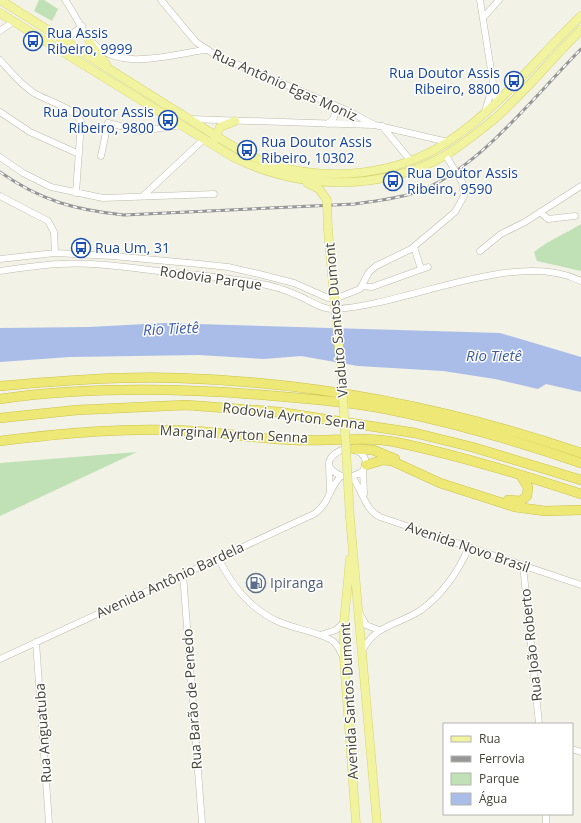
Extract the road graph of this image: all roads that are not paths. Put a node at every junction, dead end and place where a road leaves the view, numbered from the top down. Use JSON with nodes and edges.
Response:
{"nodes":[{"id":1,"x":0,"y":0,"type":"edge"},
{"id":2,"x":65,"y":0,"type":"edge"},
{"id":3,"x":161,"y":0,"type":"edge"},
{"id":4,"x":480,"y":0,"type":"edge"},
{"id":5,"x":499,"y":0,"type":"edge"},
{"id":6,"x":0,"y":13,"type":"edge"},
{"id":7,"x":581,"y":16,"type":"edge"},
{"id":8,"x":483,"y":18,"type":"junction"},
{"id":9,"x":14,"y":21,"type":"junction"},
{"id":10,"x":82,"y":26,"type":"junction"},
{"id":11,"x":581,"y":30,"type":"edge"},
{"id":12,"x":0,"y":31,"type":"edge"},
{"id":13,"x":88,"y":37,"type":"junction"},
{"id":14,"x":65,"y":40,"type":"junction"},
{"id":15,"x":205,"y":50,"type":"junction"},
{"id":16,"x":0,"y":60,"type":"edge"},
{"id":17,"x":110,"y":70,"type":"junction"},
{"id":18,"x":493,"y":85,"type":"junction"},
{"id":19,"x":496,"y":102,"type":"junction"},
{"id":20,"x":333,"y":106,"type":"junction"},
{"id":21,"x":486,"y":111,"type":"junction"},
{"id":22,"x":0,"y":112,"type":"edge"},
{"id":23,"x":189,"y":119,"type":"junction"},
{"id":24,"x":493,"y":120,"type":"junction"},
{"id":25,"x":235,"y":121,"type":"junction"},
{"id":26,"x":328,"y":124,"type":"junction"},
{"id":27,"x":182,"y":125,"type":"junction"},
{"id":28,"x":375,"y":125,"type":"junction"},
{"id":29,"x":382,"y":126,"type":"junction"},
{"id":30,"x":216,"y":135,"type":"junction"},
{"id":31,"x":204,"y":139,"type":"junction"},
{"id":32,"x":448,"y":142,"type":"junction"},
{"id":33,"x":213,"y":145,"type":"junction"},
{"id":34,"x":79,"y":154,"type":"junction"},
{"id":35,"x":101,"y":156,"type":"dead end"},
{"id":36,"x":0,"y":157,"type":"edge"},
{"id":37,"x":447,"y":157,"type":"junction"},
{"id":38,"x":410,"y":160,"type":"junction"},
{"id":39,"x":330,"y":173,"type":"junction"},
{"id":40,"x":297,"y":179,"type":"junction"},
{"id":41,"x":329,"y":183,"type":"junction"},
{"id":42,"x":581,"y":186,"type":"edge"},
{"id":43,"x":76,"y":193,"type":"junction"},
{"id":44,"x":214,"y":194,"type":"dead end"},
{"id":45,"x":0,"y":196,"type":"edge"},
{"id":46,"x":143,"y":196,"type":"junction"},
{"id":47,"x":327,"y":201,"type":"junction"},
{"id":48,"x":540,"y":212,"type":"junction"},
{"id":49,"x":575,"y":216,"type":"dead end"},
{"id":50,"x":414,"y":247,"type":"junction"},
{"id":51,"x":480,"y":251,"type":"dead end"},
{"id":52,"x":55,"y":254,"type":"junction"},
{"id":53,"x":0,"y":260,"type":"edge"},
{"id":54,"x":428,"y":267,"type":"dead end"},
{"id":55,"x":421,"y":269,"type":"junction"},
{"id":56,"x":0,"y":270,"type":"edge"},
{"id":57,"x":581,"y":281,"type":"edge"},
{"id":58,"x":362,"y":286,"type":"junction"},
{"id":59,"x":0,"y":386,"type":"edge"},
{"id":60,"x":0,"y":399,"type":"edge"},
{"id":61,"x":0,"y":418,"type":"edge"},
{"id":62,"x":0,"y":441,"type":"edge"},
{"id":63,"x":354,"y":449,"type":"junction"},
{"id":64,"x":581,"y":453,"type":"edge"},
{"id":65,"x":581,"y":462,"type":"edge"},
{"id":66,"x":329,"y":466,"type":"junction"},
{"id":67,"x":365,"y":468,"type":"junction"},
{"id":68,"x":341,"y":476,"type":"junction"},
{"id":69,"x":351,"y":476,"type":"junction"},
{"id":70,"x":521,"y":476,"type":"junction"},
{"id":71,"x":581,"y":480,"type":"edge"},
{"id":72,"x":330,"y":492,"type":"junction"},
{"id":73,"x":581,"y":494,"type":"edge"},
{"id":74,"x":364,"y":498,"type":"junction"},
{"id":75,"x":581,"y":510,"type":"edge"},
{"id":76,"x":469,"y":547,"type":"junction"},
{"id":77,"x":218,"y":558,"type":"junction"},
{"id":78,"x":523,"y":565,"type":"junction"},
{"id":79,"x":183,"y":574,"type":"junction"},
{"id":80,"x":353,"y":580,"type":"junction"},
{"id":81,"x":581,"y":585,"type":"edge"},
{"id":82,"x":358,"y":611,"type":"junction"},
{"id":83,"x":344,"y":622,"type":"junction"},
{"id":84,"x":379,"y":630,"type":"junction"},
{"id":85,"x":320,"y":635,"type":"junction"},
{"id":86,"x":36,"y":642,"type":"junction"},
{"id":87,"x":362,"y":653,"type":"junction"},
{"id":88,"x":0,"y":659,"type":"edge"},
{"id":89,"x":344,"y":659,"type":"junction"},
{"id":90,"x":539,"y":723,"type":"edge"},
{"id":91,"x":49,"y":823,"type":"edge"},
{"id":92,"x":202,"y":823,"type":"edge"},
{"id":93,"x":356,"y":823,"type":"edge"},
{"id":94,"x":377,"y":823,"type":"edge"}],
"edges":[{"from":1,"to":14,"type":"main road"},
{"from":2,"to":10,"type":"street"},
{"from":3,"to":15,"type":"street","name":"Rua Antônio Egas Moniz"},
{"from":4,"to":8,"type":"street"},
{"from":5,"to":8,"type":"street"},
{"from":6,"to":9,"type":"main road"},
{"from":7,"to":19,"type":"main road"},
{"from":8,"to":18,"type":"street"},
{"from":9,"to":12,"type":"street"},
{"from":9,"to":27,"type":"main road"},
{"from":10,"to":13,"type":"street"},
{"from":10,"to":14,"type":"street"},
{"from":11,"to":24,"type":"main road"},
{"from":13,"to":15,"type":"street"},
{"from":13,"to":17,"type":"main road"},
{"from":14,"to":17,"type":"main road"},
{"from":15,"to":20,"type":"street","name":"Rua Antônio Egas Moniz"},
{"from":16,"to":34,"type":"street"},
{"from":17,"to":23,"type":"main road"},
{"from":18,"to":19,"type":"street"},
{"from":18,"to":21,"type":"street"},
{"from":19,"to":21,"type":"main road"},
{"from":19,"to":24,"type":"main road"},
{"from":20,"to":26,"type":"street"},
{"from":20,"to":28,"type":"street","name":"Rua Antônio Egas Moniz"},
{"from":21,"to":32,"type":"main road"},
{"from":22,"to":34,"type":"street"},
{"from":23,"to":25,"type":"street"},
{"from":23,"to":30,"type":"main road"},
{"from":24,"to":37,"type":"main road"},
{"from":25,"to":26,"type":"street"},
{"from":25,"to":30,"type":"main road"},
{"from":26,"to":28,"type":"street"},
{"from":27,"to":31,"type":"main road"},
{"from":27,"to":35,"type":"street"},
{"from":28,"to":29,"type":"street","name":"Rua Antônio Egas Moniz"},
{"from":29,"to":32,"type":"street","name":"Rua Antônio Egas Moniz"},
{"from":29,"to":38,"type":"street"},
{"from":30,"to":33,"type":"main road"},
{"from":30,"to":39,"type":"main road"},
{"from":31,"to":33,"type":"main road"},
{"from":31,"to":46,"type":"street"},
{"from":32,"to":38,"type":"main road"},
{"from":33,"to":40,"type":"main road"},
{"from":34,"to":43,"type":"street"},
{"from":36,"to":43,"type":"street"},
{"from":37,"to":41,"type":"main road"},
{"from":37,"to":50,"type":"street","bridge":true},
{"from":38,"to":39,"type":"main road"},
{"from":39,"to":41,"type":"main road","name":"Viaduto Santos Dumont"},
{"from":40,"to":41,"type":"main road"},
{"from":40,"to":47,"type":"main road"},
{"from":41,"to":47,"type":"main road","name":"Viaduto Santos Dumont"},
{"from":42,"to":48,"type":"street"},
{"from":43,"to":46,"type":"street"},
{"from":44,"to":46,"type":"street"},
{"from":45,"to":52,"type":"street"},
{"from":47,"to":80,"type":"main road","name":"Viaduto Santos Dumont","bridge":true},
{"from":48,"to":49,"type":"street"},
{"from":48,"to":51,"type":"street"},
{"from":50,"to":55,"type":"street"},
{"from":50,"to":58,"type":"street"},
{"from":52,"to":53,"type":"street"},
{"from":52,"to":58,"type":"street"},
{"from":54,"to":55,"type":"street"},
{"from":55,"to":58,"type":"street"},
{"from":56,"to":57,"type":"street","name":"Rodovia Parque"},
{"from":59,"to":64,"type":"highway","name":"Rodovia Ayrton Senna"},
{"from":60,"to":65,"type":"highway","name":"Rodovia Ayrton Senna"},
{"from":61,"to":71,"type":"highway","name":"Rodovia Ayrton Senna"},
{"from":62,"to":70,"type":"highway","name":"Marginal Ayrton Senna"},
{"from":63,"to":66,"type":"street"},
{"from":63,"to":67,"type":"street"},
{"from":63,"to":70,"type":"highway"},
{"from":66,"to":68,"type":"street"},
{"from":66,"to":72,"type":"street"},
{"from":67,"to":69,"type":"street"},
{"from":67,"to":74,"type":"street"},
{"from":67,"to":75,"type":"highway"},
{"from":68,"to":69,"type":"street"},
{"from":68,"to":72,"type":"street","name":"Avenida Antônio Bardela"},
{"from":69,"to":74,"type":"street","name":"Avenida Novo Brasil"},
{"from":70,"to":73,"type":"highway","name":"Marginal Ayrton Senna"},
{"from":72,"to":77,"type":"street","name":"Avenida Antônio Bardela"},
{"from":74,"to":76,"type":"street","name":"Avenida Novo Brasil"},
{"from":76,"to":78,"type":"street","name":"Avenida Novo Brasil"},
{"from":76,"to":84,"type":"street"},
{"from":77,"to":79,"type":"street","name":"Avenida Antônio Bardela"},
{"from":77,"to":85,"type":"street"},
{"from":78,"to":81,"type":"street","name":"Avenida Novo Brasil"},
{"from":78,"to":90,"type":"street","name":"Rua João Roberto"},
{"from":79,"to":86,"type":"street","name":"Avenida Antônio Bardela"},
{"from":79,"to":92,"type":"street","name":"Rua Barão de Penedo"},
{"from":80,"to":82,"type":"main road","name":"Avenida Santos Dumont"},
{"from":80,"to":83,"type":"main road","name":"Avenida Santos Dumont"},
{"from":82,"to":84,"type":"street"},
{"from":82,"to":87,"type":"main road","name":"Avenida Santos Dumont"},
{"from":83,"to":85,"type":"street"},
{"from":83,"to":89,"type":"main road","name":"Avenida Santos Dumont"},
{"from":84,"to":87,"type":"street"},
{"from":85,"to":89,"type":"street"},
{"from":86,"to":88,"type":"street","name":"Avenida Antônio Bardela"},
{"from":86,"to":91,"type":"street","name":"Rua Anguatuba"},
{"from":87,"to":94,"type":"main road","name":"Avenida Santos Dumont"},
{"from":89,"to":93,"type":"main road","name":"Avenida Santos Dumont"}]}
